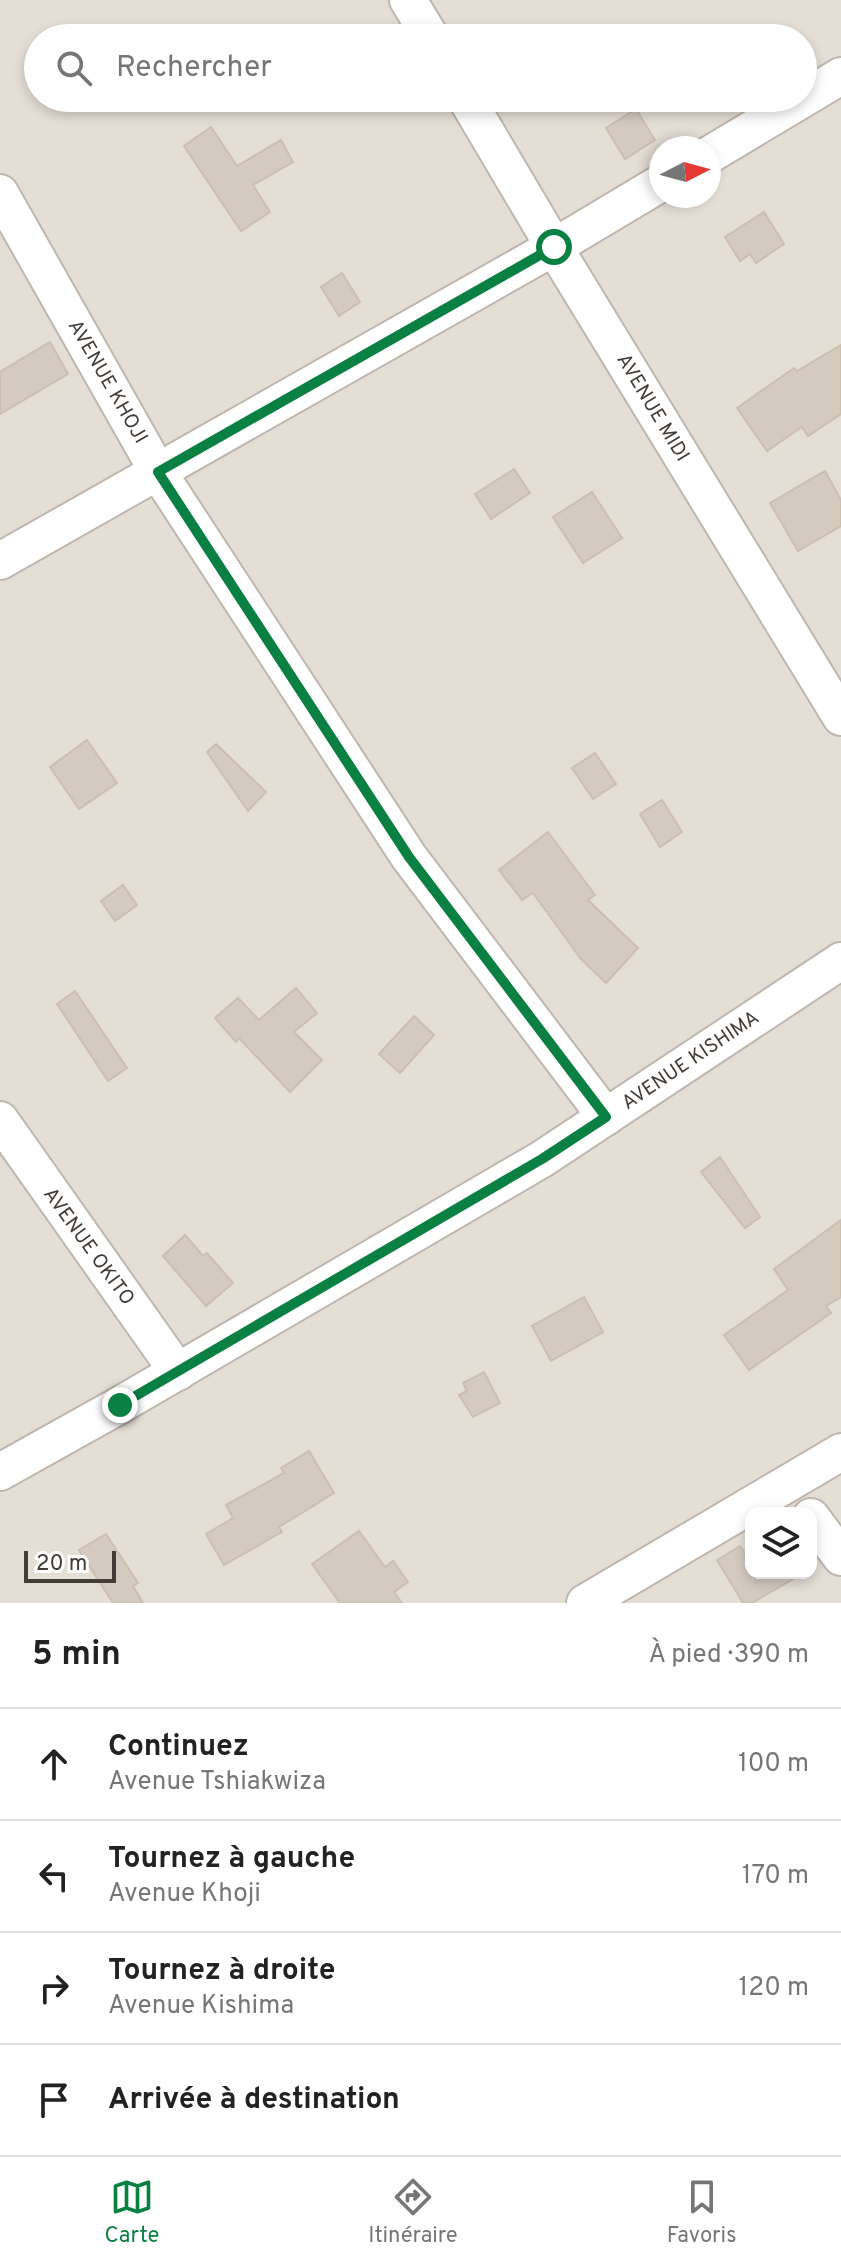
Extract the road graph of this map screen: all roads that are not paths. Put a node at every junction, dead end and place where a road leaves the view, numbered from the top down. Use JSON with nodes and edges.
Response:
{"nodes":[{"id":1,"x":408,"y":0,"type":"edge"},
{"id":2,"x":423,"y":24,"type":"edge"},
{"id":3,"x":841,"y":76,"type":"edge"},
{"id":4,"x":817,"y":90,"type":"edge"},
{"id":5,"x":474,"y":112,"type":"edge"},
{"id":6,"x":781,"y":112,"type":"edge"},
{"id":7,"x":721,"y":148,"type":"edge"},
{"id":8,"x":649,"y":190,"type":"edge"},
{"id":9,"x":0,"y":193,"type":"edge"},
{"id":10,"x":554,"y":247,"type":"junction"},
{"id":11,"x":158,"y":472,"type":"junction"},
{"id":12,"x":0,"y":561,"type":"edge"},
{"id":13,"x":841,"y":717,"type":"edge"},
{"id":14,"x":841,"y":961,"type":"edge"},
{"id":15,"x":606,"y":1117,"type":"junction"},
{"id":16,"x":0,"y":1120,"type":"edge"},
{"id":17,"x":178,"y":1372,"type":"junction"},
{"id":18,"x":841,"y":1452,"type":"edge"},
{"id":19,"x":0,"y":1472,"type":"edge"},
{"id":20,"x":787,"y":1484,"type":"junction"},
{"id":21,"x":804,"y":1507,"type":"edge"},
{"id":22,"x":817,"y":1524,"type":"edge"},
{"id":23,"x":841,"y":1557,"type":"edge"},
{"id":24,"x":585,"y":1603,"type":"edge"}],
"edges":[{"from":1,"to":2,"type":"street"},
{"from":3,"to":4,"type":"street"},
{"from":5,"to":10,"type":"street","name":"AVENUE MIDI"},
{"from":6,"to":7,"type":"street"},
{"from":8,"to":10,"type":"street"},
{"from":9,"to":11,"type":"street","name":"AVENUE KHOJI"},
{"from":10,"to":11,"type":"street"},
{"from":10,"to":13,"type":"street","name":"AVENUE MIDI"},
{"from":11,"to":12,"type":"street"},
{"from":11,"to":15,"type":"street","name":"AVENUE KHOJI"},
{"from":14,"to":15,"type":"street","name":"AVENUE KISHIMA"},
{"from":15,"to":17,"type":"street","name":"AVENUE KISHIMA"},
{"from":16,"to":17,"type":"street","name":"AVENUE OKITO"},
{"from":17,"to":19,"type":"street","name":"AVENUE KISHIMA"},
{"from":18,"to":20,"type":"street"},
{"from":20,"to":21,"type":"street"},
{"from":20,"to":24,"type":"street"},
{"from":22,"to":23,"type":"street"}]}
